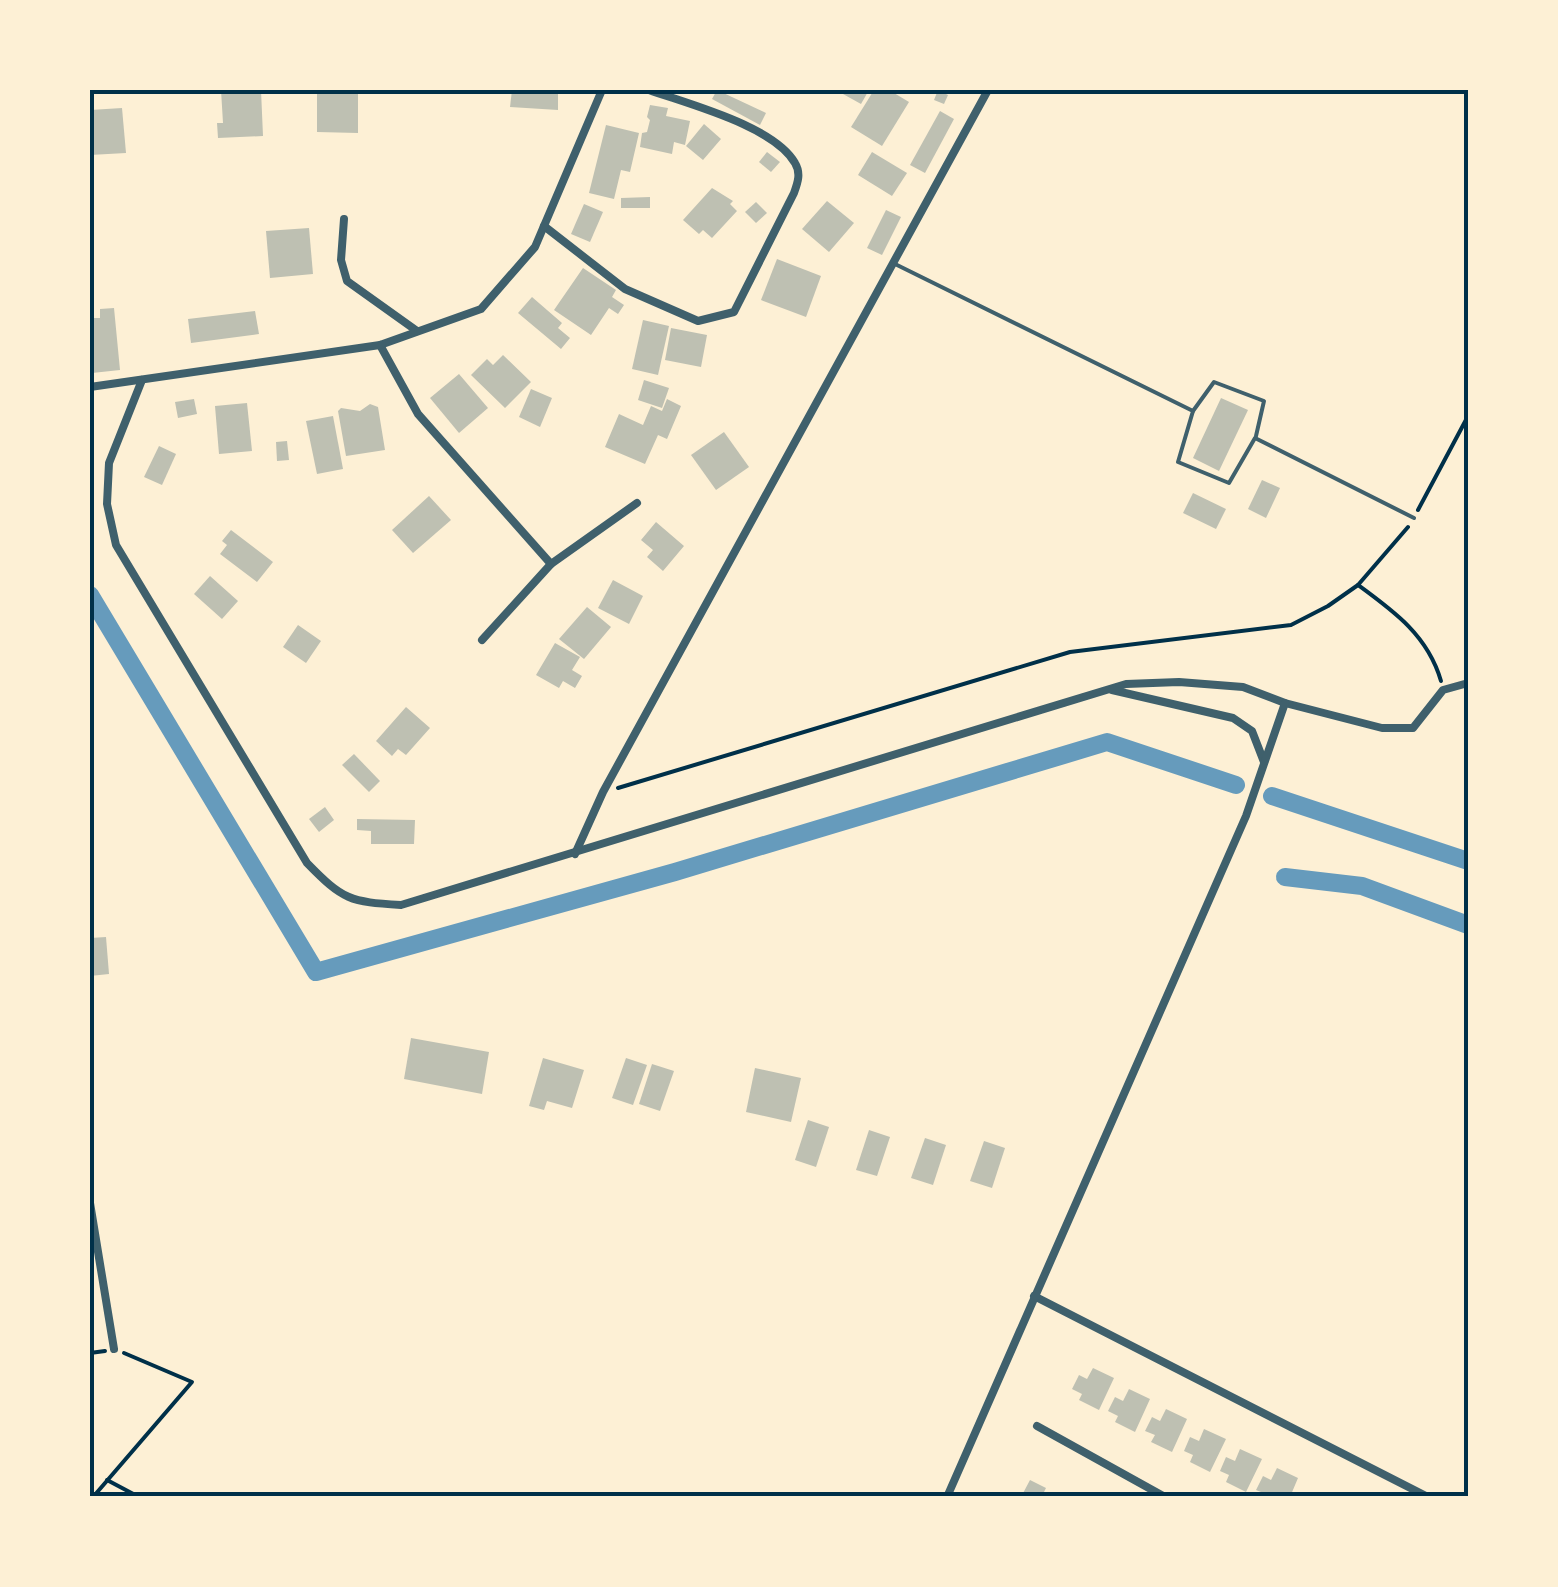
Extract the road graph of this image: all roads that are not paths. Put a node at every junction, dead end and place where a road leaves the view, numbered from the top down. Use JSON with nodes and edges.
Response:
{"nodes":[{"id":1,"x":602,"y":90,"type":"edge"},
{"id":2,"x":649,"y":90,"type":"edge"},
{"id":3,"x":988,"y":90,"type":"edge"},
{"id":4,"x":344,"y":220,"type":"dead end"},
{"id":5,"x":544,"y":226,"type":"junction"},
{"id":6,"x":891,"y":262,"type":"junction"},
{"id":7,"x":417,"y":331,"type":"junction"},
{"id":8,"x":380,"y":345,"type":"junction"},
{"id":9,"x":142,"y":380,"type":"junction"},
{"id":10,"x":90,"y":387,"type":"edge"},
{"id":11,"x":1194,"y":411,"type":"junction"},
{"id":12,"x":1255,"y":438,"type":"junction"},
{"id":13,"x":637,"y":502,"type":"dead end"},
{"id":14,"x":1414,"y":518,"type":"road end"},
{"id":15,"x":551,"y":564,"type":"junction"},
{"id":16,"x":482,"y":640,"type":"dead end"},
{"id":17,"x":1468,"y":682,"type":"edge"},
{"id":18,"x":1112,"y":690,"type":"junction"},
{"id":19,"x":1285,"y":703,"type":"junction"},
{"id":20,"x":1264,"y":762,"type":"junction"},
{"id":21,"x":575,"y":854,"type":"junction"},
{"id":22,"x":90,"y":1202,"type":"edge"},
{"id":23,"x":1034,"y":1296,"type":"junction"},
{"id":24,"x":114,"y":1350,"type":"road end"},
{"id":25,"x":1037,"y":1426,"type":"dead end"},
{"id":26,"x":947,"y":1497,"type":"edge"},
{"id":27,"x":1165,"y":1497,"type":"edge"},
{"id":28,"x":1428,"y":1497,"type":"edge"}],
"edges":[{"from":1,"to":5,"type":"street"},
{"from":2,"to":5,"type":"street"},
{"from":3,"to":6,"type":"street"},
{"from":4,"to":7,"type":"street"},
{"from":5,"to":7,"type":"street"},
{"from":6,"to":11,"type":"lane"},
{"from":6,"to":21,"type":"street"},
{"from":7,"to":8,"type":"street"},
{"from":8,"to":9,"type":"street"},
{"from":8,"to":15,"type":"street"},
{"from":9,"to":10,"type":"street"},
{"from":9,"to":21,"type":"street"},
{"from":11,"to":12,"type":"lane"},
{"from":11,"to":12,"type":"lane"},
{"from":12,"to":14,"type":"lane"},
{"from":13,"to":15,"type":"street"},
{"from":15,"to":16,"type":"street"},
{"from":17,"to":19,"type":"street"},
{"from":18,"to":19,"type":"street"},
{"from":18,"to":20,"type":"street"},
{"from":18,"to":21,"type":"street"},
{"from":19,"to":20,"type":"street"},
{"from":20,"to":23,"type":"street"},
{"from":22,"to":24,"type":"street"},
{"from":23,"to":26,"type":"street"},
{"from":23,"to":28,"type":"street"},
{"from":25,"to":27,"type":"street"}]}
